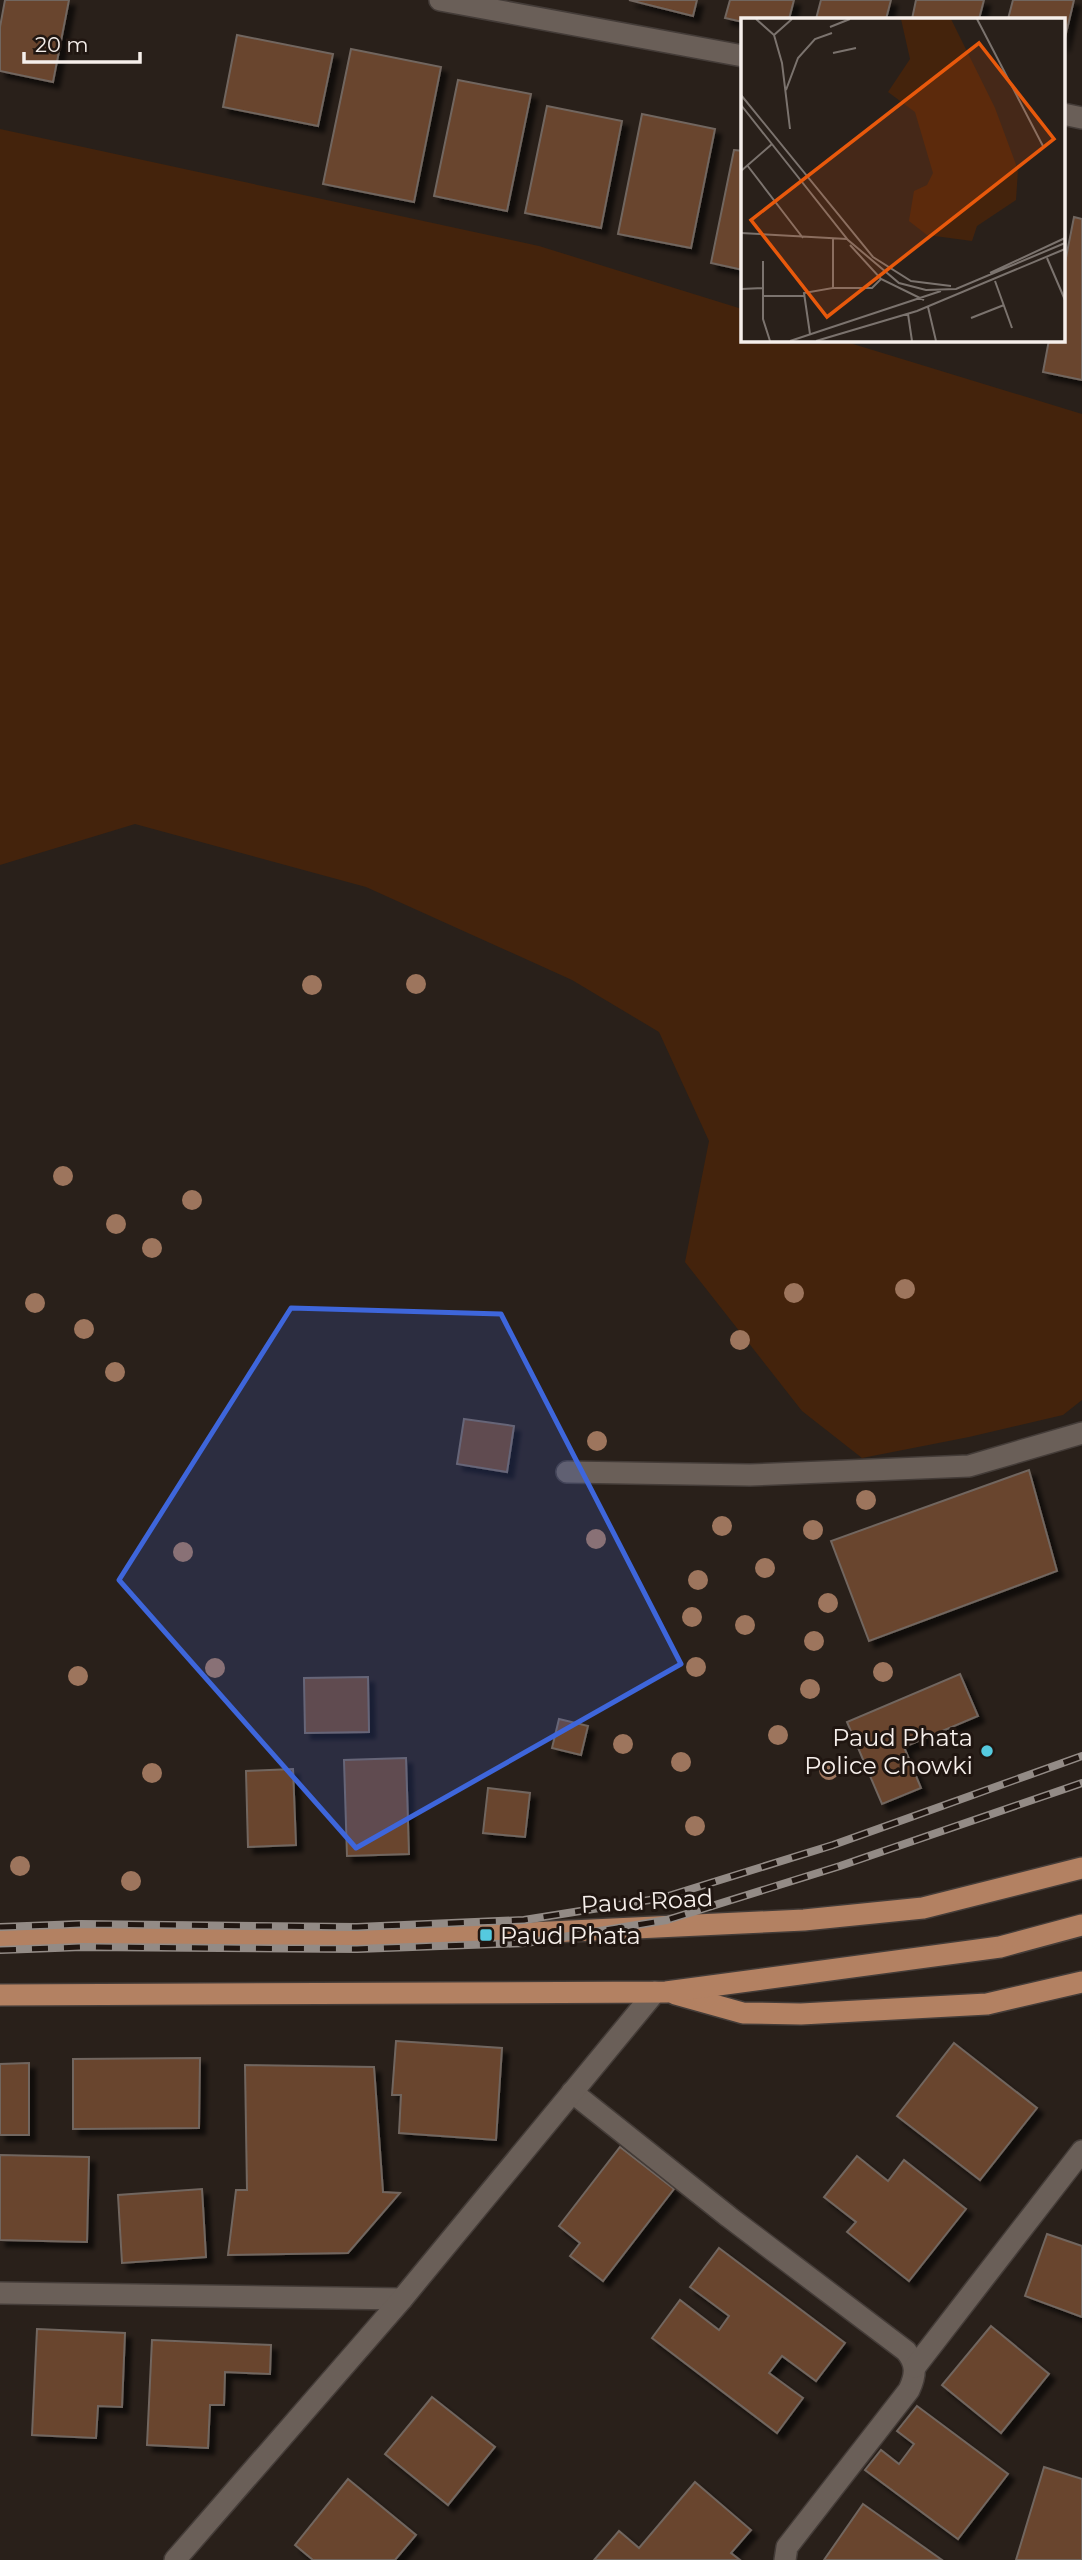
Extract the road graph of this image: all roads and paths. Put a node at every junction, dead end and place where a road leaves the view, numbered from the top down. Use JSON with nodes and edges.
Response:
{"nodes":[{"id":1,"x":440,"y":0,"type":"edge"},
{"id":2,"x":741,"y":55,"type":"edge"},
{"id":3,"x":1064,"y":114,"type":"edge"},
{"id":4,"x":1082,"y":118,"type":"edge"},
{"id":5,"x":1082,"y":1433,"type":"edge"},
{"id":6,"x":567,"y":1472,"type":"dead end"},
{"id":7,"x":1082,"y":1868,"type":"edge"},
{"id":8,"x":1082,"y":1925,"type":"edge"},
{"id":9,"x":0,"y":1938,"type":"edge"},
{"id":10,"x":1082,"y":1982,"type":"edge"},
{"id":11,"x":661,"y":1992,"type":"junction"},
{"id":12,"x":0,"y":1995,"type":"edge"},
{"id":13,"x":572,"y":2092,"type":"junction"},
{"id":14,"x":1082,"y":2151,"type":"edge"},
{"id":15,"x":0,"y":2293,"type":"edge"},
{"id":16,"x":402,"y":2299,"type":"junction"},
{"id":17,"x":915,"y":2367,"type":"junction"},
{"id":18,"x":175,"y":2560,"type":"edge"},
{"id":19,"x":785,"y":2560,"type":"edge"}],
"edges":[{"from":1,"to":2,"type":"street"},
{"from":3,"to":4,"type":"street"},
{"from":5,"to":6,"type":"street"},
{"from":7,"to":9,"type":"main road","name":"Paud Road"},
{"from":8,"to":11,"type":"main road"},
{"from":10,"to":11,"type":"main road"},
{"from":11,"to":12,"type":"main road"},
{"from":11,"to":13,"type":"street"},
{"from":13,"to":16,"type":"street"},
{"from":13,"to":17,"type":"street"},
{"from":14,"to":17,"type":"street"},
{"from":15,"to":16,"type":"street"},
{"from":16,"to":18,"type":"street"},
{"from":17,"to":19,"type":"street"}]}
